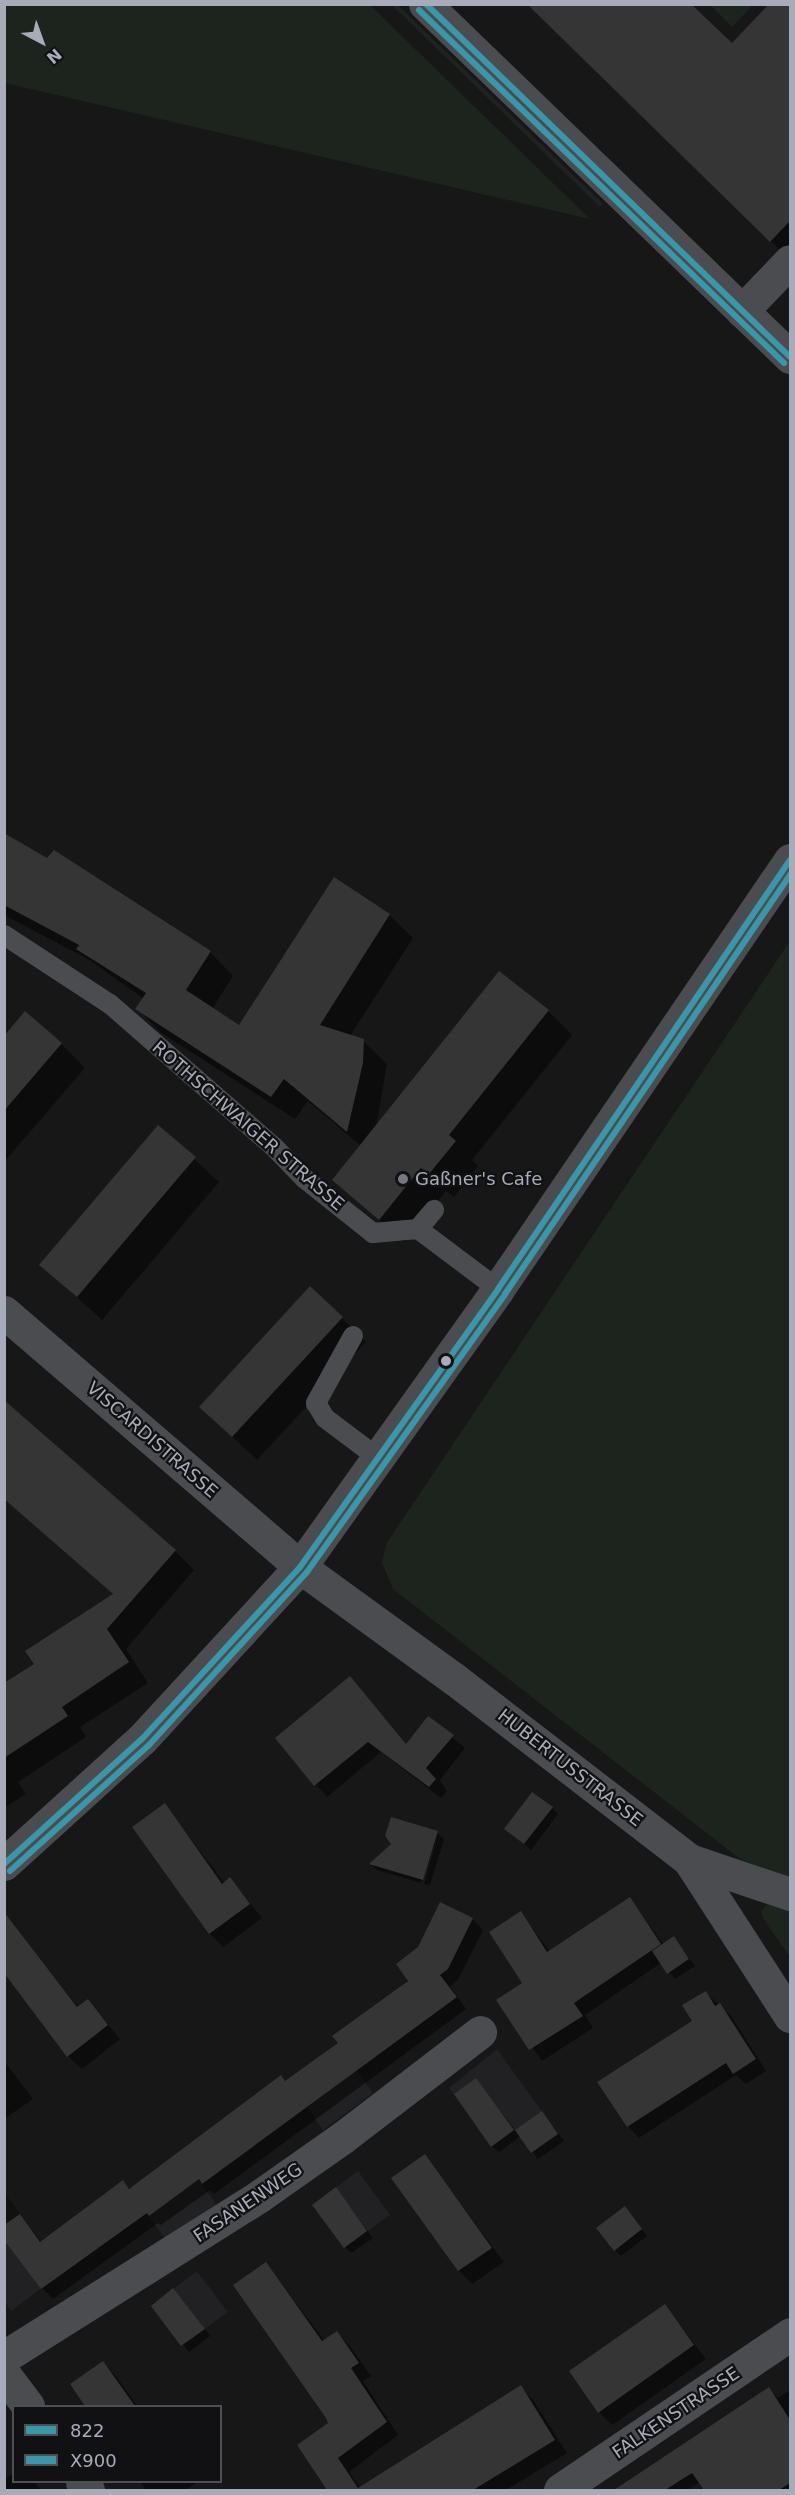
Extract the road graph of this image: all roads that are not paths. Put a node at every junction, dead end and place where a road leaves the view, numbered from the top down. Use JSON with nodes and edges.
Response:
{"nodes":[{"id":1,"x":434,"y":8,"type":"edge"},
{"id":2,"x":790,"y":261,"type":"edge"},
{"id":3,"x":742,"y":311,"type":"junction"},
{"id":4,"x":790,"y":357,"type":"edge"},
{"id":5,"x":790,"y":860,"type":"edge"},
{"id":6,"x":4,"y":935,"type":"edge"},
{"id":7,"x":434,"y":1209,"type":"dead end"},
{"id":8,"x":418,"y":1229,"type":"junction"},
{"id":9,"x":498,"y":1289,"type":"junction"},
{"id":10,"x":4,"y":1312,"type":"edge"},
{"id":11,"x":353,"y":1336,"type":"dead end"},
{"id":12,"x":378,"y":1458,"type":"junction"},
{"id":13,"x":300,"y":1567,"type":"junction"},
{"id":14,"x":689,"y":1860,"type":"junction"},
{"id":15,"x":4,"y":1864,"type":"edge"},
{"id":16,"x":790,"y":1894,"type":"edge"},
{"id":17,"x":790,"y":2016,"type":"edge"},
{"id":18,"x":480,"y":2032,"type":"dead end"},
{"id":19,"x":790,"y":2334,"type":"edge"},
{"id":20,"x":4,"y":2358,"type":"edge"},
{"id":21,"x":4,"y":2374,"type":"edge"},
{"id":22,"x":27,"y":2405,"type":"edge"},
{"id":23,"x":560,"y":2490,"type":"edge"}],
"edges":[{"from":1,"to":3,"type":"street"},
{"from":2,"to":3,"type":"street"},
{"from":3,"to":4,"type":"street"},
{"from":5,"to":9,"type":"street"},
{"from":6,"to":8,"type":"lane","name":"ROTHSCHWAIGER STRASSE"},
{"from":7,"to":8,"type":"lane"},
{"from":8,"to":9,"type":"lane"},
{"from":9,"to":12,"type":"street"},
{"from":10,"to":13,"type":"street","name":"VISCARDISTRASSE"},
{"from":11,"to":12,"type":"lane"},
{"from":12,"to":13,"type":"street"},
{"from":13,"to":14,"type":"street","name":"HUBERTUSSTRASSE"},
{"from":13,"to":15,"type":"street"},
{"from":14,"to":16,"type":"street"},
{"from":14,"to":17,"type":"street","name":"HUBERTUSSTRASSE"},
{"from":18,"to":20,"type":"street","name":"FASANENWEG"},
{"from":19,"to":23,"type":"street","name":"FALKENSTRASSE"},
{"from":21,"to":22,"type":"street"}]}
